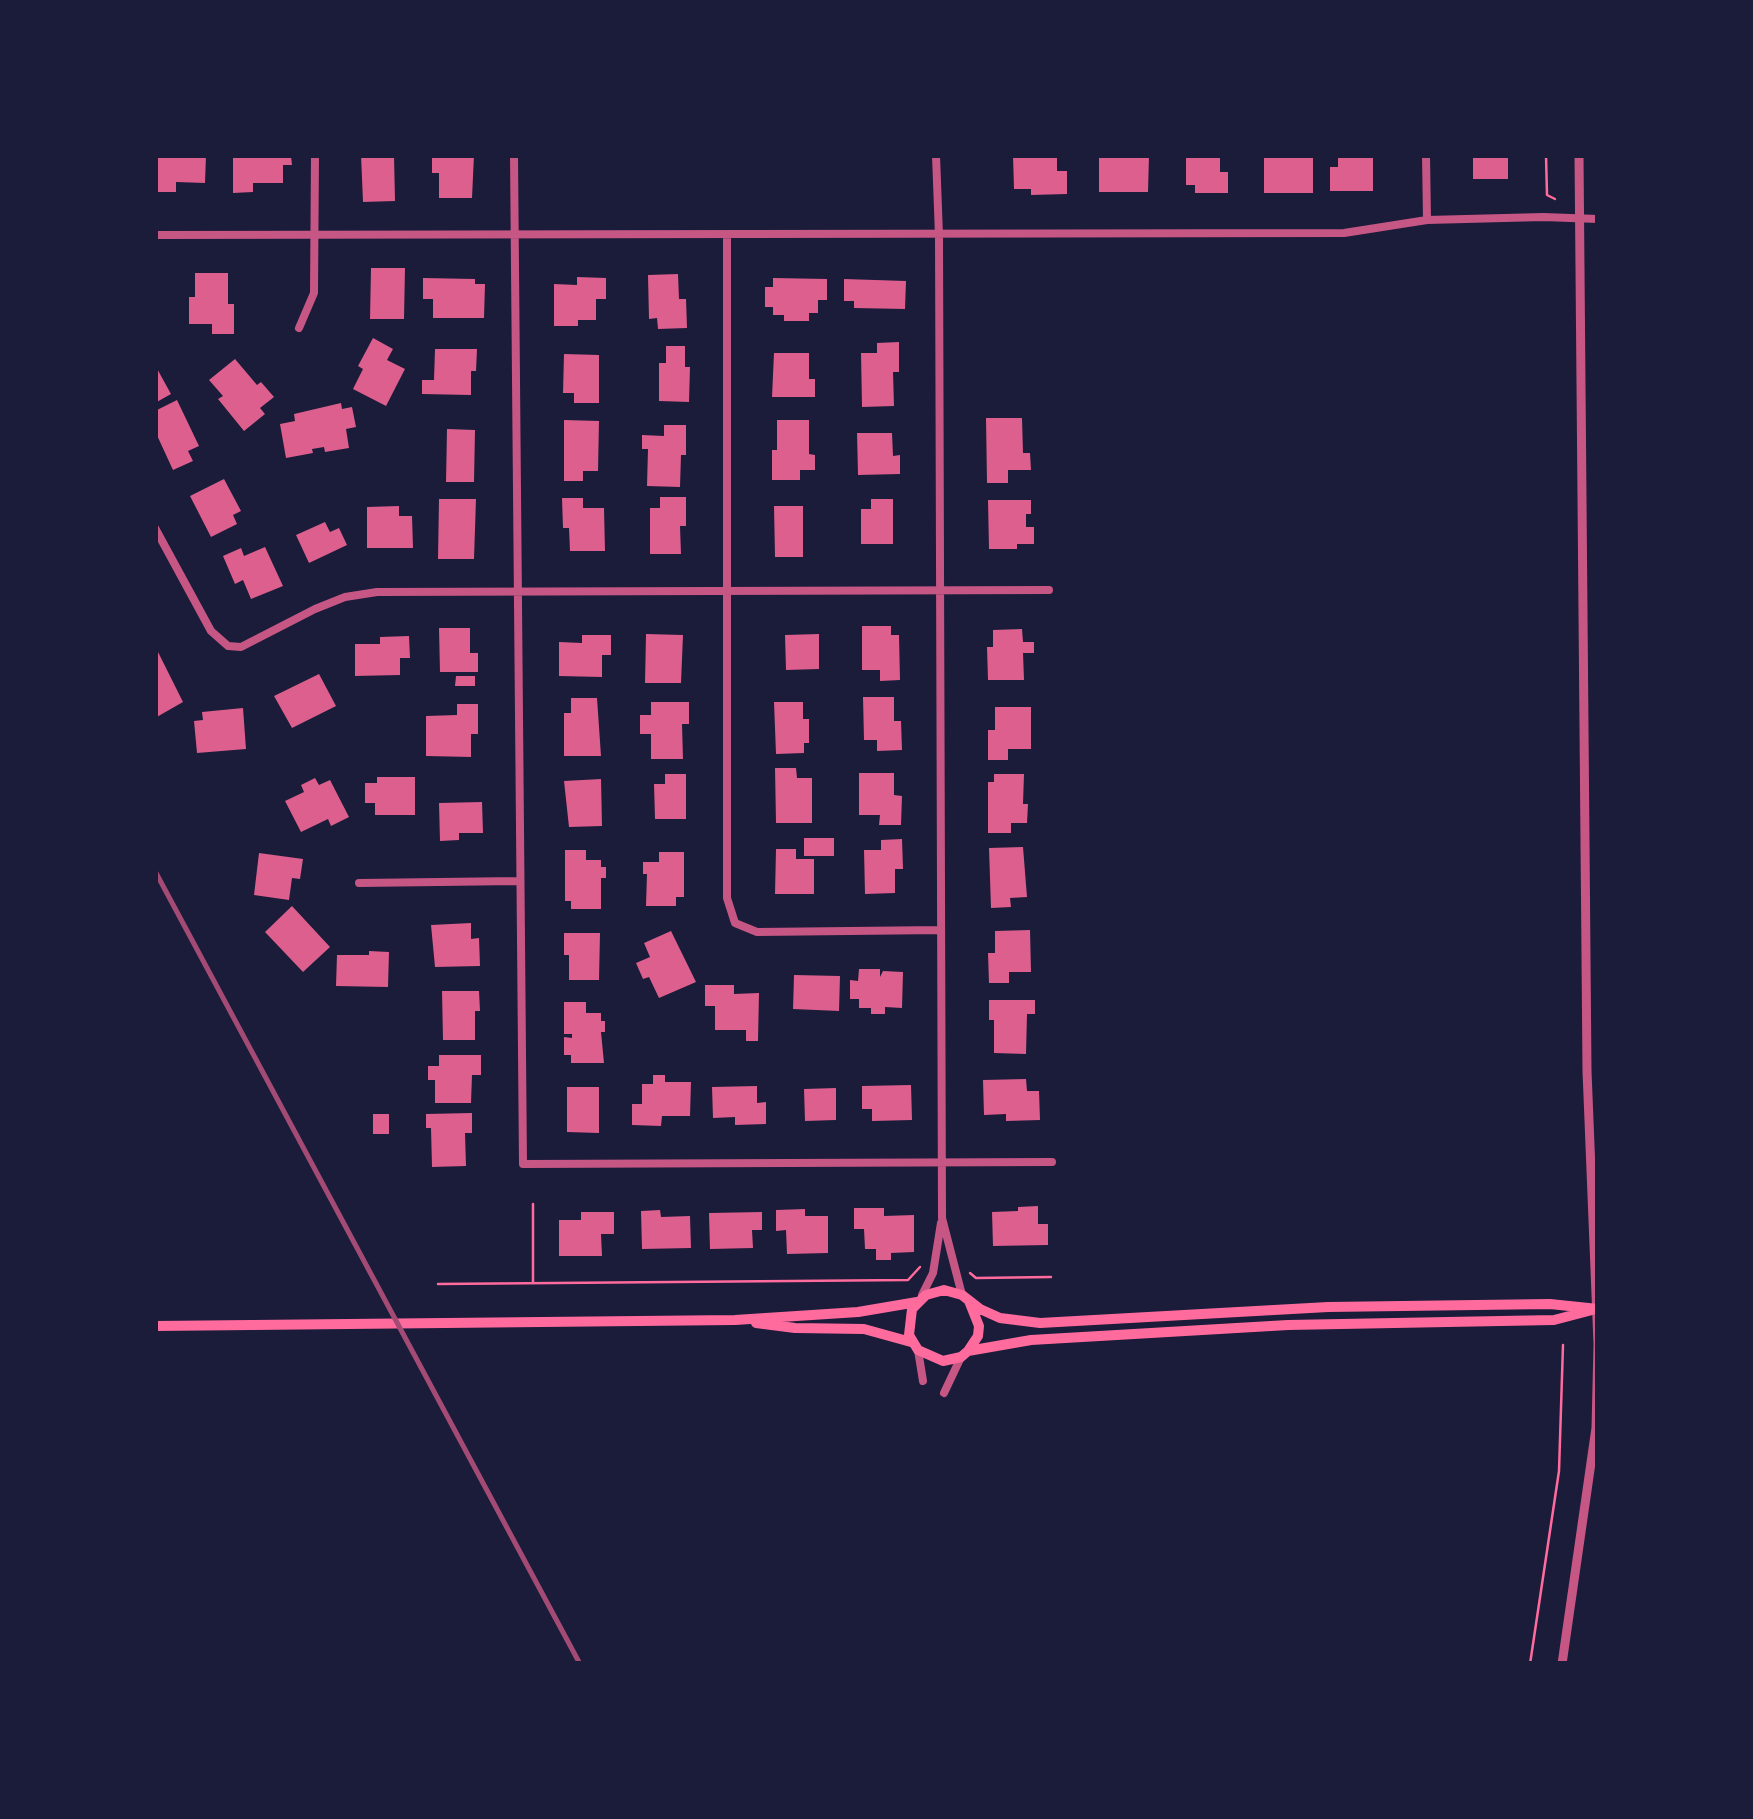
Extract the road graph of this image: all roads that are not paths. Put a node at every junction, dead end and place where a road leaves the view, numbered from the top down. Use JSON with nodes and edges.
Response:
{"nodes":[{"id":1,"x":315,"y":155,"type":"edge"},
{"id":2,"x":514,"y":155,"type":"edge"},
{"id":3,"x":936,"y":155,"type":"edge"},
{"id":4,"x":1426,"y":155,"type":"edge"},
{"id":5,"x":1579,"y":155,"type":"edge"},
{"id":6,"x":1582,"y":219,"type":"junction"},
{"id":7,"x":1598,"y":219,"type":"edge"},
{"id":8,"x":1427,"y":220,"type":"junction"},
{"id":9,"x":155,"y":235,"type":"edge"},
{"id":10,"x":315,"y":235,"type":"junction"},
{"id":11,"x":514,"y":235,"type":"junction"},
{"id":12,"x":727,"y":236,"type":"junction"},
{"id":13,"x":939,"y":236,"type":"junction"},
{"id":14,"x":299,"y":328,"type":"dead end"},
{"id":15,"x":155,"y":528,"type":"edge"},
{"id":16,"x":728,"y":590,"type":"junction"},
{"id":17,"x":941,"y":590,"type":"junction"},
{"id":18,"x":1049,"y":590,"type":"dead end"},
{"id":19,"x":518,"y":592,"type":"junction"},
{"id":20,"x":518,"y":881,"type":"junction"},
{"id":21,"x":359,"y":883,"type":"dead end"},
{"id":22,"x":941,"y":930,"type":"junction"},
{"id":23,"x":1052,"y":1162,"type":"dead end"},
{"id":24,"x":942,"y":1164,"type":"junction"},
{"id":25,"x":942,"y":1218,"type":"junction"},
{"id":26,"x":965,"y":1298,"type":"junction"},
{"id":27,"x":918,"y":1301,"type":"junction"},
{"id":28,"x":1598,"y":1309,"type":"edge"},
{"id":29,"x":735,"y":1320,"type":"junction"},
{"id":30,"x":155,"y":1326,"type":"edge"},
{"id":31,"x":915,"y":1346,"type":"junction"},
{"id":32,"x":964,"y":1354,"type":"junction"},
{"id":33,"x":923,"y":1381,"type":"dead end"},
{"id":34,"x":944,"y":1392,"type":"dead end"},
{"id":35,"x":1562,"y":1664,"type":"edge"}],
"edges":[{"from":1,"to":10,"type":"street"},
{"from":2,"to":11,"type":"street"},
{"from":3,"to":13,"type":"street"},
{"from":4,"to":8,"type":"street"},
{"from":5,"to":6,"type":"street"},
{"from":6,"to":7,"type":"street"},
{"from":6,"to":8,"type":"street"},
{"from":6,"to":28,"type":"street"},
{"from":8,"to":13,"type":"street"},
{"from":9,"to":10,"type":"street"},
{"from":10,"to":11,"type":"street"},
{"from":10,"to":14,"type":"street"},
{"from":11,"to":12,"type":"street"},
{"from":11,"to":19,"type":"street"},
{"from":12,"to":13,"type":"street"},
{"from":12,"to":16,"type":"street"},
{"from":13,"to":17,"type":"street"},
{"from":15,"to":19,"type":"street"},
{"from":16,"to":17,"type":"street"},
{"from":16,"to":19,"type":"street"},
{"from":16,"to":22,"type":"street"},
{"from":17,"to":18,"type":"street"},
{"from":17,"to":22,"type":"street"},
{"from":19,"to":20,"type":"street"},
{"from":20,"to":21,"type":"street"},
{"from":20,"to":24,"type":"street"},
{"from":22,"to":24,"type":"street"},
{"from":23,"to":24,"type":"street"},
{"from":24,"to":25,"type":"street"},
{"from":25,"to":26,"type":"street"},
{"from":25,"to":27,"type":"street"},
{"from":26,"to":27,"type":"main road"},
{"from":26,"to":28,"type":"main road"},
{"from":26,"to":32,"type":"main road"},
{"from":27,"to":29,"type":"main road"},
{"from":27,"to":31,"type":"main road"},
{"from":28,"to":32,"type":"main road"},
{"from":28,"to":35,"type":"street"},
{"from":29,"to":30,"type":"main road"},
{"from":29,"to":31,"type":"main road"},
{"from":31,"to":32,"type":"main road"},
{"from":31,"to":33,"type":"street"},
{"from":32,"to":34,"type":"street"}]}
